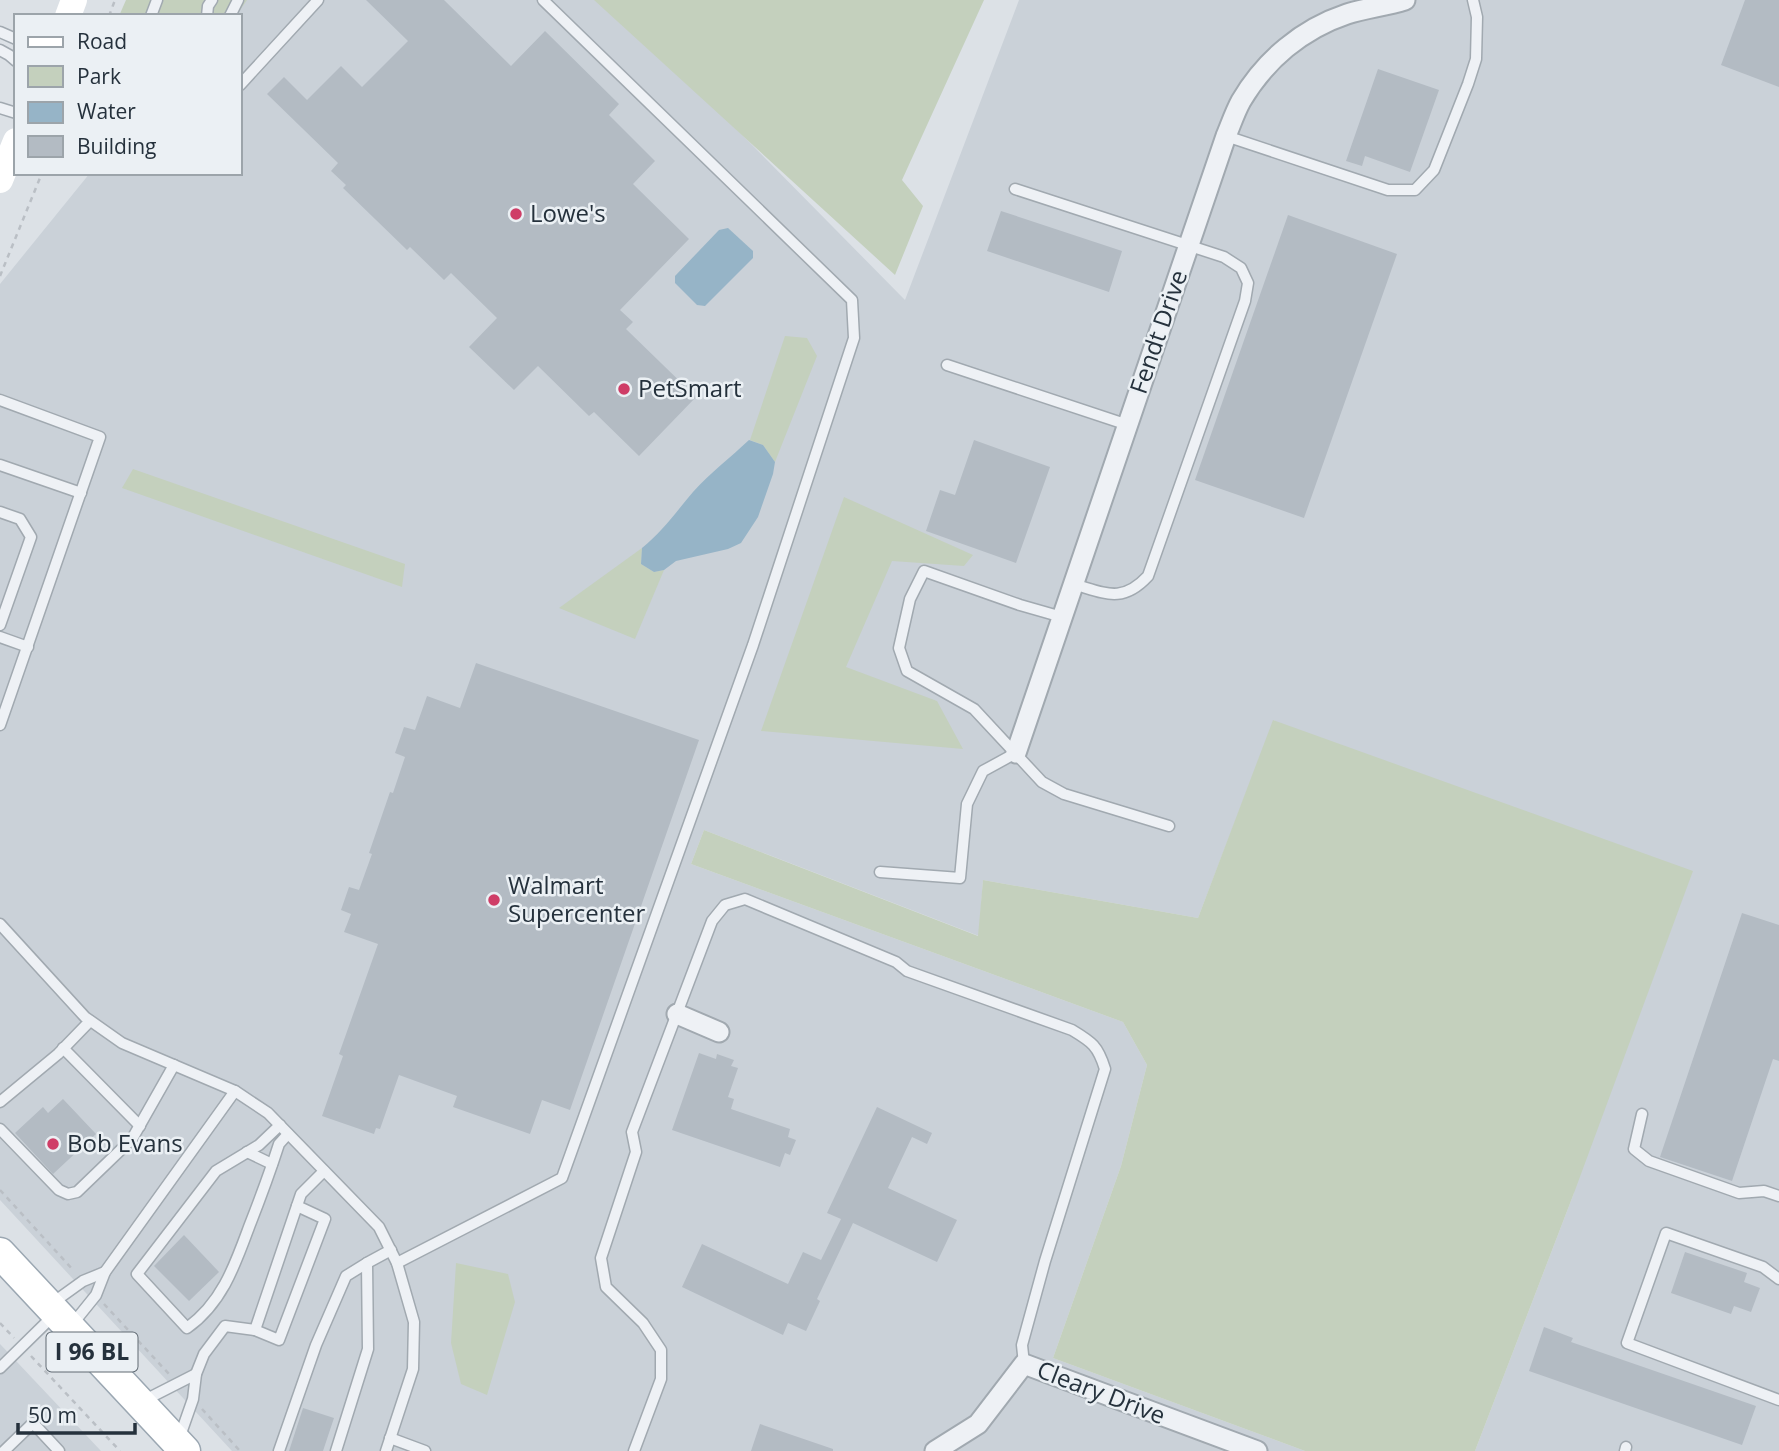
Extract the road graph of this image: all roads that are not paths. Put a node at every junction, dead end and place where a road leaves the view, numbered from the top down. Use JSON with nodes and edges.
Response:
{"nodes":[{"id":1,"x":318,"y":0,"type":"edge"},
{"id":2,"x":543,"y":0,"type":"edge"},
{"id":3,"x":1405,"y":0,"type":"edge"},
{"id":4,"x":1473,"y":0,"type":"edge"},
{"id":5,"x":242,"y":83,"type":"edge"},
{"id":6,"x":1226,"y":136,"type":"junction"},
{"id":7,"x":14,"y":146,"type":"edge"},
{"id":8,"x":0,"y":180,"type":"edge"},
{"id":9,"x":1015,"y":190,"type":"dead end"},
{"id":10,"x":1189,"y":246,"type":"junction"},
{"id":11,"x":947,"y":365,"type":"dead end"},
{"id":12,"x":0,"y":400,"type":"edge"},
{"id":13,"x":1128,"y":425,"type":"junction"},
{"id":14,"x":0,"y":464,"type":"edge"},
{"id":15,"x":81,"y":493,"type":"junction"},
{"id":16,"x":0,"y":512,"type":"edge"},
{"id":17,"x":1073,"y":584,"type":"junction"},
{"id":18,"x":1062,"y":617,"type":"junction"},
{"id":19,"x":0,"y":625,"type":"edge"},
{"id":20,"x":0,"y":637,"type":"edge"},
{"id":21,"x":28,"y":647,"type":"junction"},
{"id":22,"x":0,"y":725,"type":"edge"},
{"id":23,"x":1016,"y":753,"type":"junction"},
{"id":24,"x":1170,"y":827,"type":"dead end"},
{"id":25,"x":880,"y":872,"type":"dead end"},
{"id":26,"x":0,"y":924,"type":"edge"},
{"id":27,"x":677,"y":1014,"type":"junction"},
{"id":28,"x":90,"y":1021,"type":"junction"},
{"id":29,"x":719,"y":1032,"type":"dead end"},
{"id":30,"x":64,"y":1048,"type":"junction"},
{"id":31,"x":174,"y":1065,"type":"junction"},
{"id":32,"x":235,"y":1091,"type":"junction"},
{"id":33,"x":0,"y":1102,"type":"edge"},
{"id":34,"x":1642,"y":1114,"type":"dead end"},
{"id":35,"x":280,"y":1125,"type":"junction"},
{"id":36,"x":140,"y":1126,"type":"junction"},
{"id":37,"x":0,"y":1129,"type":"edge"},
{"id":38,"x":288,"y":1134,"type":"junction"},
{"id":39,"x":247,"y":1152,"type":"junction"},
{"id":40,"x":272,"y":1164,"type":"junction"},
{"id":41,"x":324,"y":1171,"type":"junction"},
{"id":42,"x":1779,"y":1196,"type":"edge"},
{"id":43,"x":297,"y":1206,"type":"junction"},
{"id":44,"x":391,"y":1250,"type":"junction"},
{"id":45,"x":0,"y":1253,"type":"edge"},
{"id":46,"x":367,"y":1263,"type":"junction"},
{"id":47,"x":397,"y":1264,"type":"junction"},
{"id":48,"x":105,"y":1272,"type":"junction"},
{"id":49,"x":1779,"y":1279,"type":"edge"},
{"id":50,"x":59,"y":1315,"type":"junction"},
{"id":51,"x":255,"y":1330,"type":"junction"},
{"id":52,"x":1024,"y":1364,"type":"junction"},
{"id":53,"x":0,"y":1368,"type":"edge"},
{"id":54,"x":196,"y":1374,"type":"junction"},
{"id":55,"x":1779,"y":1400,"type":"edge"},
{"id":56,"x":139,"y":1402,"type":"junction"},
{"id":57,"x":390,"y":1438,"type":"junction"},
{"id":58,"x":181,"y":1447,"type":"edge"},
{"id":59,"x":4,"y":1451,"type":"edge"},
{"id":60,"x":60,"y":1451,"type":"edge"},
{"id":61,"x":279,"y":1451,"type":"edge"},
{"id":62,"x":335,"y":1451,"type":"edge"},
{"id":63,"x":386,"y":1451,"type":"edge"},
{"id":64,"x":425,"y":1451,"type":"edge"},
{"id":65,"x":634,"y":1451,"type":"edge"},
{"id":66,"x":935,"y":1451,"type":"edge"},
{"id":67,"x":1257,"y":1451,"type":"edge"}],
"edges":[{"from":1,"to":5,"type":"lane"},
{"from":2,"to":47,"type":"lane"},
{"from":3,"to":6,"type":"street","name":"Fendt Drive"},
{"from":4,"to":6,"type":"lane"},
{"from":6,"to":10,"type":"street","name":"Fendt Drive"},
{"from":7,"to":8,"type":"main road"},
{"from":9,"to":10,"type":"lane"},
{"from":10,"to":13,"type":"street","name":"Fendt Drive"},
{"from":10,"to":17,"type":"lane"},
{"from":11,"to":13,"type":"lane"},
{"from":12,"to":15,"type":"lane"},
{"from":13,"to":17,"type":"street","name":"Fendt Drive"},
{"from":14,"to":15,"type":"lane"},
{"from":15,"to":21,"type":"lane"},
{"from":16,"to":19,"type":"lane"},
{"from":17,"to":18,"type":"street","name":"Fendt Drive"},
{"from":18,"to":23,"type":"street","name":"Fendt Drive"},
{"from":18,"to":23,"type":"lane"},
{"from":20,"to":21,"type":"lane"},
{"from":21,"to":22,"type":"lane"},
{"from":23,"to":24,"type":"lane"},
{"from":23,"to":25,"type":"lane"},
{"from":26,"to":28,"type":"lane"},
{"from":27,"to":29,"type":"street"},
{"from":27,"to":52,"type":"lane"},
{"from":27,"to":65,"type":"lane"},
{"from":28,"to":30,"type":"lane"},
{"from":28,"to":31,"type":"lane"},
{"from":30,"to":33,"type":"lane"},
{"from":30,"to":36,"type":"lane"},
{"from":31,"to":32,"type":"lane"},
{"from":31,"to":36,"type":"lane"},
{"from":32,"to":35,"type":"lane"},
{"from":32,"to":48,"type":"lane"},
{"from":34,"to":42,"type":"lane"},
{"from":35,"to":38,"type":"lane"},
{"from":35,"to":39,"type":"lane"},
{"from":36,"to":37,"type":"lane"},
{"from":38,"to":40,"type":"lane"},
{"from":38,"to":41,"type":"lane"},
{"from":39,"to":40,"type":"lane"},
{"from":39,"to":40,"type":"lane"},
{"from":41,"to":43,"type":"lane"},
{"from":41,"to":44,"type":"lane"},
{"from":43,"to":51,"type":"lane"},
{"from":43,"to":51,"type":"lane"},
{"from":44,"to":46,"type":"lane"},
{"from":44,"to":47,"type":"lane"},
{"from":45,"to":50,"type":"main road","number":"I 96 BL"},
{"from":46,"to":61,"type":"lane"},
{"from":46,"to":62,"type":"lane"},
{"from":47,"to":57,"type":"lane"},
{"from":48,"to":50,"type":"lane"},
{"from":48,"to":50,"type":"lane"},
{"from":49,"to":55,"type":"lane"},
{"from":50,"to":53,"type":"lane"},
{"from":50,"to":56,"type":"main road","number":"I 96 BL"},
{"from":51,"to":54,"type":"lane"},
{"from":52,"to":66,"type":"street","name":"Cleary Drive"},
{"from":52,"to":67,"type":"street","name":"Cleary Drive"},
{"from":54,"to":56,"type":"lane"},
{"from":54,"to":58,"type":"lane"},
{"from":56,"to":58,"type":"main road","number":"I 96 BL"},
{"from":57,"to":63,"type":"lane"},
{"from":57,"to":64,"type":"lane"},
{"from":59,"to":60,"type":"lane"}]}
